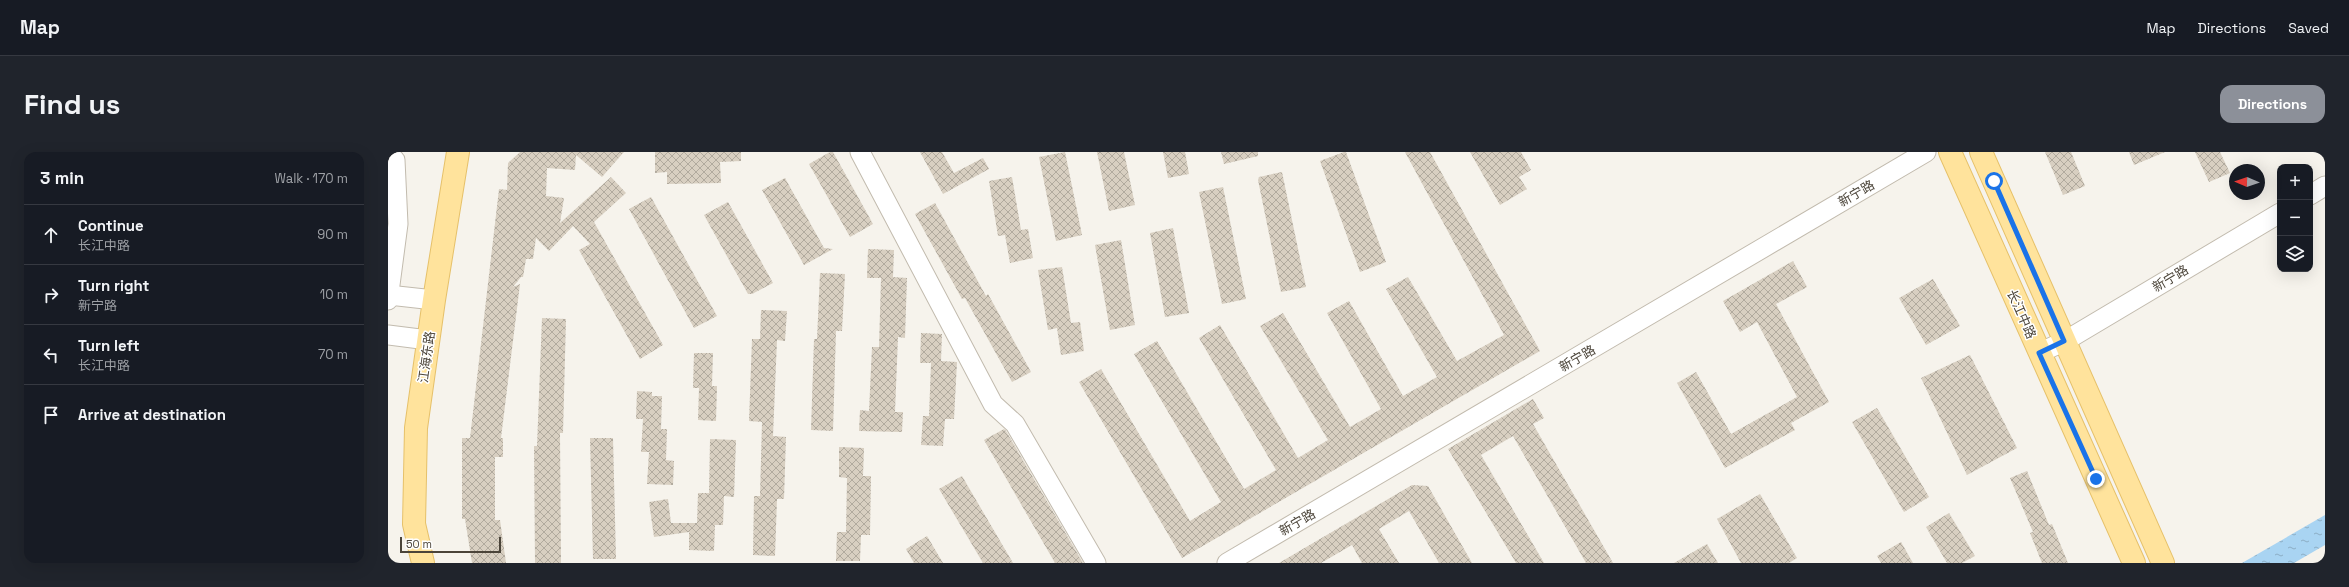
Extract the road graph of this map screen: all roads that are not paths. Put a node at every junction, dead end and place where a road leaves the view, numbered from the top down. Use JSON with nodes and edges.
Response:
{"nodes":[{"id":1,"x":458,"y":152,"type":"edge"},
{"id":2,"x":860,"y":152,"type":"edge"},
{"id":3,"x":1926,"y":152,"type":"edge"},
{"id":4,"x":1950,"y":152,"type":"edge"},
{"id":5,"x":1981,"y":152,"type":"edge"},
{"id":6,"x":395,"y":160,"type":"dead end"},
{"id":7,"x":2325,"y":186,"type":"edge"},
{"id":8,"x":2313,"y":193,"type":"edge"},
{"id":9,"x":2277,"y":215,"type":"edge"},
{"id":10,"x":388,"y":296,"type":"edge"},
{"id":11,"x":434,"y":300,"type":"junction"},
{"id":12,"x":388,"y":335,"type":"edge"},
{"id":13,"x":428,"y":340,"type":"junction"},
{"id":14,"x":2064,"y":341,"type":"junction"},
{"id":15,"x":2039,"y":353,"type":"junction"},
{"id":16,"x":422,"y":563,"type":"edge"},
{"id":17,"x":1096,"y":563,"type":"edge"},
{"id":18,"x":1227,"y":563,"type":"edge"},
{"id":19,"x":2134,"y":563,"type":"edge"},
{"id":20,"x":2163,"y":563,"type":"edge"}],
"edges":[{"from":1,"to":11,"type":"main road","name":"江海东路"},
{"from":2,"to":17,"type":"street"},
{"from":3,"to":18,"type":"street","name":"新宁路"},
{"from":4,"to":15,"type":"main road","name":"长江中路"},
{"from":5,"to":14,"type":"main road"},
{"from":6,"to":10,"type":"street"},
{"from":7,"to":8,"type":"street"},
{"from":9,"to":14,"type":"street","name":"新宁路"},
{"from":10,"to":11,"type":"street"},
{"from":11,"to":13,"type":"main road","name":"江海东路"},
{"from":12,"to":13,"type":"street"},
{"from":13,"to":16,"type":"main road","name":"江海东路"},
{"from":14,"to":15,"type":"street","name":"新宁路"},
{"from":14,"to":20,"type":"main road"},
{"from":15,"to":19,"type":"main road","name":"长江中路"}]}
